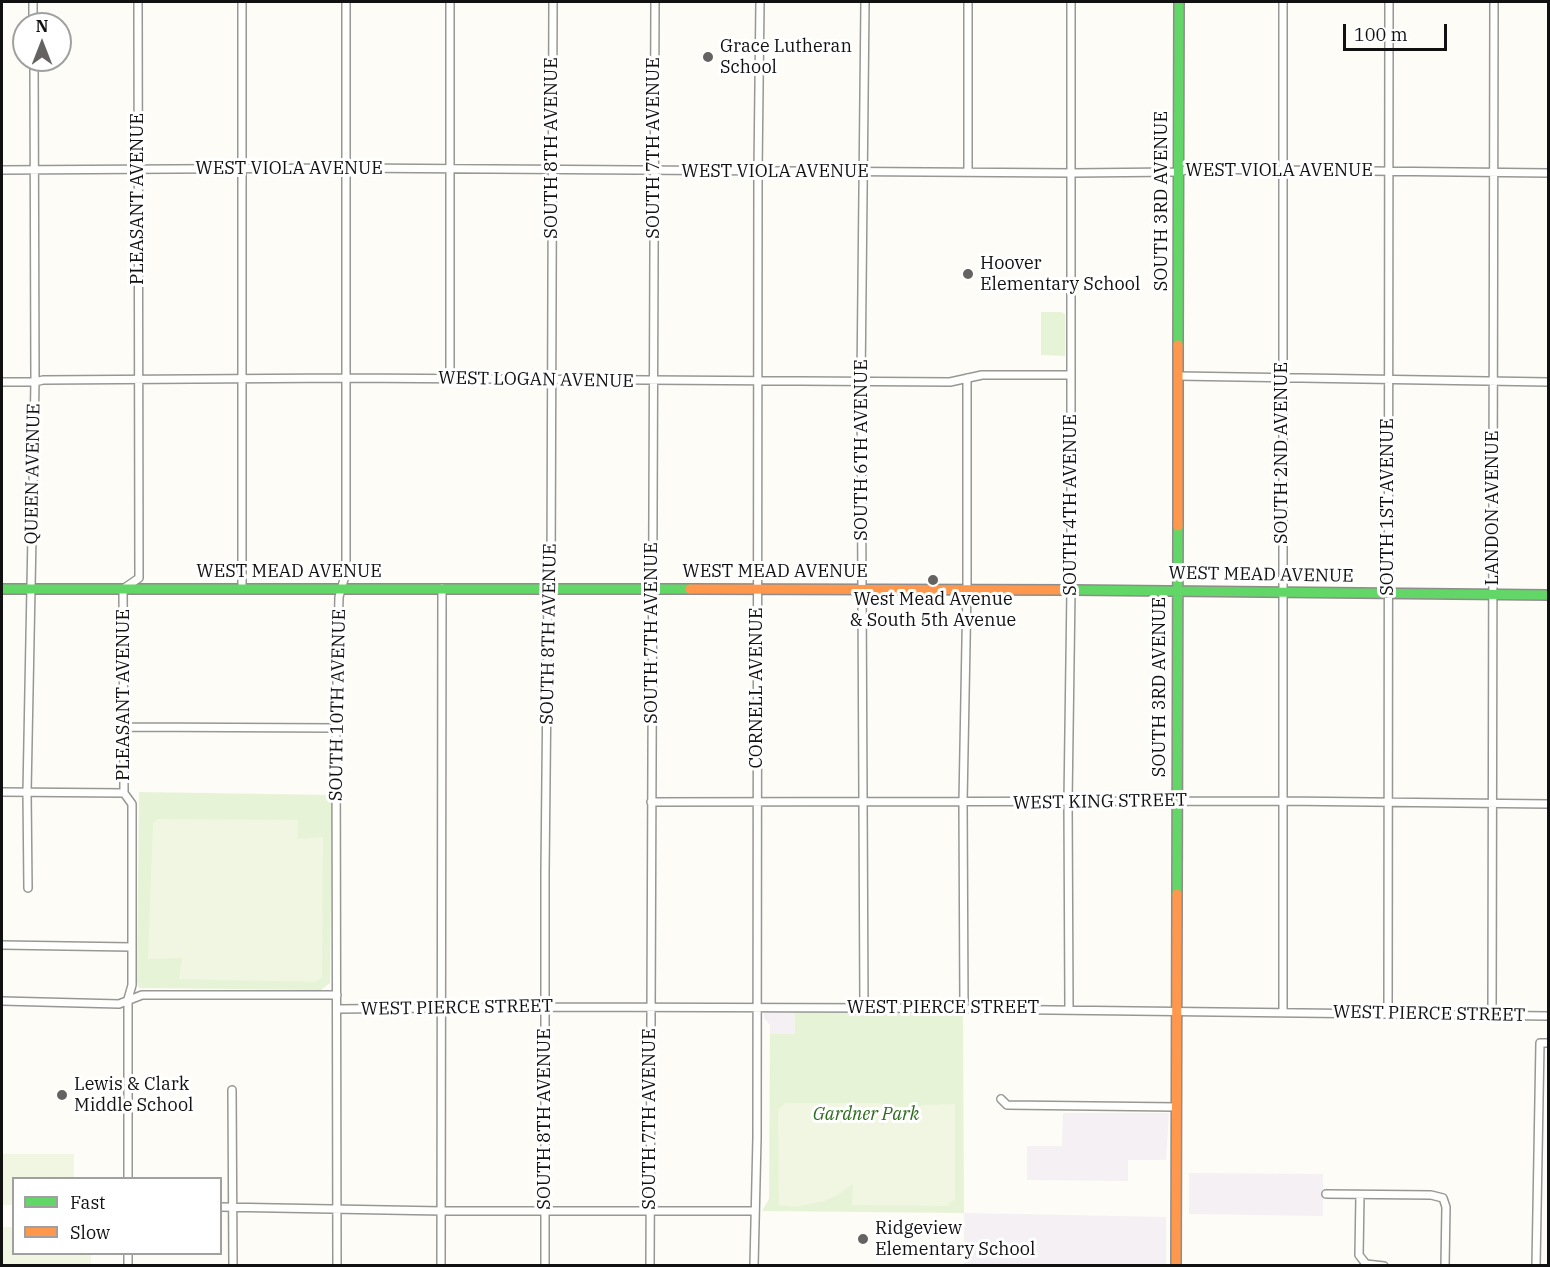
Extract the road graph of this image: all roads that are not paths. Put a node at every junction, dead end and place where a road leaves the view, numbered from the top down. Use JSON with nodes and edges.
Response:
{"nodes":[{"id":1,"x":138,"y":2,"type":"edge"},
{"id":2,"x":242,"y":2,"type":"edge"},
{"id":3,"x":346,"y":2,"type":"edge"},
{"id":4,"x":450,"y":2,"type":"edge"},
{"id":5,"x":553,"y":2,"type":"edge"},
{"id":6,"x":654,"y":2,"type":"edge"},
{"id":7,"x":760,"y":2,"type":"edge"},
{"id":8,"x":865,"y":2,"type":"edge"},
{"id":9,"x":968,"y":2,"type":"edge"},
{"id":10,"x":1071,"y":2,"type":"edge"},
{"id":11,"x":1179,"y":2,"type":"edge"},
{"id":12,"x":1283,"y":2,"type":"edge"},
{"id":13,"x":1389,"y":2,"type":"edge"},
{"id":14,"x":1494,"y":2,"type":"edge"},
{"id":15,"x":34,"y":72,"type":"edge"},
{"id":16,"x":346,"y":168,"type":"junction"},
{"id":17,"x":138,"y":169,"type":"junction"},
{"id":18,"x":2,"y":170,"type":"edge"},
{"id":19,"x":34,"y":170,"type":"junction"},
{"id":20,"x":242,"y":170,"type":"junction"},
{"id":21,"x":450,"y":170,"type":"junction"},
{"id":22,"x":552,"y":170,"type":"junction"},
{"id":23,"x":1282,"y":170,"type":"junction"},
{"id":24,"x":1388,"y":170,"type":"junction"},
{"id":25,"x":654,"y":171,"type":"junction"},
{"id":26,"x":758,"y":171,"type":"junction"},
{"id":27,"x":862,"y":172,"type":"junction"},
{"id":28,"x":968,"y":172,"type":"junction"},
{"id":29,"x":1178,"y":172,"type":"junction"},
{"id":30,"x":1494,"y":172,"type":"junction"},
{"id":31,"x":1072,"y":173,"type":"junction"},
{"id":32,"x":1548,"y":173,"type":"edge"},
{"id":33,"x":1070,"y":375,"type":"junction"},
{"id":34,"x":1178,"y":376,"type":"junction"},
{"id":35,"x":1282,"y":377,"type":"junction"},
{"id":36,"x":346,"y":378,"type":"junction"},
{"id":37,"x":967,"y":378,"type":"junction"},
{"id":38,"x":139,"y":379,"type":"junction"},
{"id":39,"x":243,"y":379,"type":"junction"},
{"id":40,"x":450,"y":379,"type":"junction"},
{"id":41,"x":551,"y":379,"type":"junction"},
{"id":42,"x":1388,"y":379,"type":"junction"},
{"id":43,"x":653,"y":381,"type":"junction"},
{"id":44,"x":758,"y":381,"type":"junction"},
{"id":45,"x":1493,"y":381,"type":"junction"},
{"id":46,"x":2,"y":382,"type":"edge"},
{"id":47,"x":35,"y":382,"type":"junction"},
{"id":48,"x":861,"y":382,"type":"junction"},
{"id":49,"x":1548,"y":382,"type":"edge"},
{"id":50,"x":442,"y":588,"type":"junction"},
{"id":51,"x":863,"y":588,"type":"junction"},
{"id":52,"x":2,"y":589,"type":"edge"},
{"id":53,"x":31,"y":589,"type":"junction"},
{"id":54,"x":242,"y":589,"type":"junction"},
{"id":55,"x":343,"y":589,"type":"junction"},
{"id":56,"x":548,"y":589,"type":"junction"},
{"id":57,"x":652,"y":589,"type":"junction"},
{"id":58,"x":757,"y":589,"type":"junction"},
{"id":59,"x":967,"y":589,"type":"junction"},
{"id":60,"x":123,"y":590,"type":"junction"},
{"id":61,"x":1071,"y":590,"type":"junction"},
{"id":62,"x":1177,"y":591,"type":"junction"},
{"id":63,"x":1282,"y":591,"type":"junction"},
{"id":64,"x":1388,"y":594,"type":"junction"},
{"id":65,"x":1493,"y":594,"type":"junction"},
{"id":66,"x":1548,"y":595,"type":"edge"},
{"id":67,"x":125,"y":727,"type":"junction"},
{"id":68,"x":336,"y":728,"type":"junction"},
{"id":69,"x":2,"y":792,"type":"edge"},
{"id":70,"x":27,"y":792,"type":"junction"},
{"id":71,"x":124,"y":793,"type":"junction"},
{"id":72,"x":864,"y":801,"type":"junction"},
{"id":73,"x":1177,"y":801,"type":"junction"},
{"id":74,"x":1282,"y":801,"type":"junction"},
{"id":75,"x":651,"y":802,"type":"junction"},
{"id":76,"x":757,"y":802,"type":"junction"},
{"id":77,"x":963,"y":802,"type":"junction"},
{"id":78,"x":1068,"y":802,"type":"junction"},
{"id":79,"x":1389,"y":802,"type":"junction"},
{"id":80,"x":1493,"y":803,"type":"junction"},
{"id":81,"x":1548,"y":804,"type":"edge"},
{"id":82,"x":28,"y":888,"type":"dead end"},
{"id":83,"x":2,"y":945,"type":"edge"},
{"id":84,"x":131,"y":947,"type":"junction"},
{"id":85,"x":337,"y":995,"type":"junction"},
{"id":86,"x":128,"y":999,"type":"junction"},
{"id":87,"x":2,"y":1001,"type":"edge"},
{"id":88,"x":545,"y":1007,"type":"junction"},
{"id":89,"x":651,"y":1007,"type":"junction"},
{"id":90,"x":756,"y":1007,"type":"junction"},
{"id":91,"x":864,"y":1007,"type":"junction"},
{"id":92,"x":442,"y":1008,"type":"junction"},
{"id":93,"x":964,"y":1008,"type":"junction"},
{"id":94,"x":338,"y":1009,"type":"junction"},
{"id":95,"x":1069,"y":1009,"type":"junction"},
{"id":96,"x":1177,"y":1010,"type":"junction"},
{"id":97,"x":1283,"y":1012,"type":"junction"},
{"id":98,"x":1388,"y":1013,"type":"junction"},
{"id":99,"x":1492,"y":1015,"type":"junction"},
{"id":100,"x":1548,"y":1016,"type":"edge"},
{"id":101,"x":1548,"y":1043,"type":"edge"},
{"id":102,"x":232,"y":1090,"type":"dead end"},
{"id":103,"x":1001,"y":1099,"type":"dead end"},
{"id":104,"x":1176,"y":1107,"type":"junction"},
{"id":105,"x":128,"y":1177,"type":"edge"},
{"id":106,"x":1326,"y":1194,"type":"dead end"},
{"id":107,"x":1360,"y":1195,"type":"junction"},
{"id":108,"x":222,"y":1207,"type":"edge"},
{"id":109,"x":234,"y":1207,"type":"junction"},
{"id":110,"x":338,"y":1208,"type":"junction"},
{"id":111,"x":442,"y":1210,"type":"junction"},
{"id":112,"x":546,"y":1211,"type":"junction"},
{"id":113,"x":754,"y":1211,"type":"junction"},
{"id":114,"x":650,"y":1212,"type":"junction"},
{"id":115,"x":233,"y":1266,"type":"edge"},
{"id":116,"x":337,"y":1266,"type":"edge"},
{"id":117,"x":441,"y":1266,"type":"edge"},
{"id":118,"x":545,"y":1266,"type":"edge"},
{"id":119,"x":650,"y":1266,"type":"edge"},
{"id":120,"x":754,"y":1266,"type":"edge"},
{"id":121,"x":1176,"y":1266,"type":"edge"},
{"id":122,"x":1384,"y":1266,"type":"edge"},
{"id":123,"x":1445,"y":1266,"type":"edge"},
{"id":124,"x":1536,"y":1266,"type":"edge"}],
"edges":[{"from":1,"to":17,"type":"street","name":"PLEASANT AVENUE"},
{"from":2,"to":20,"type":"street"},
{"from":3,"to":16,"type":"street","name":"SOUTH 10TH AVENUE"},
{"from":4,"to":21,"type":"street"},
{"from":5,"to":22,"type":"street","name":"SOUTH 8TH AVENUE"},
{"from":6,"to":25,"type":"street","name":"SOUTH 7TH AVENUE"},
{"from":7,"to":26,"type":"street","name":"CORNELL AVENUE"},
{"from":8,"to":27,"type":"street","name":"SOUTH 6TH AVENUE"},
{"from":9,"to":28,"type":"street"},
{"from":10,"to":31,"type":"street","name":"SOUTH 4TH AVENUE"},
{"from":11,"to":29,"type":"street","name":"SOUTH 3RD AVENUE"},
{"from":12,"to":23,"type":"street","name":"SOUTH 2ND AVENUE"},
{"from":13,"to":24,"type":"street","name":"SOUTH 1ST AVENUE"},
{"from":14,"to":30,"type":"street","name":"LANDON AVENUE"},
{"from":15,"to":19,"type":"street","name":"QUEEN AVENUE"},
{"from":16,"to":20,"type":"street","name":"WEST VIOLA AVENUE"},
{"from":16,"to":21,"type":"street","name":"WEST VIOLA AVENUE"},
{"from":16,"to":36,"type":"street","name":"SOUTH 10TH AVENUE"},
{"from":17,"to":19,"type":"street","name":"WEST VIOLA AVENUE"},
{"from":17,"to":20,"type":"street","name":"WEST VIOLA AVENUE"},
{"from":17,"to":38,"type":"street","name":"PLEASANT AVENUE"},
{"from":18,"to":19,"type":"street","name":"WEST VIOLA AVENUE"},
{"from":19,"to":47,"type":"street","name":"QUEEN AVENUE"},
{"from":20,"to":39,"type":"street"},
{"from":21,"to":22,"type":"street","name":"WEST VIOLA AVENUE"},
{"from":21,"to":40,"type":"street"},
{"from":22,"to":25,"type":"street","name":"WEST VIOLA AVENUE"},
{"from":22,"to":41,"type":"street","name":"SOUTH 8TH AVENUE"},
{"from":23,"to":24,"type":"street","name":"WEST VIOLA AVENUE"},
{"from":23,"to":29,"type":"street","name":"WEST VIOLA AVENUE"},
{"from":23,"to":35,"type":"street","name":"SOUTH 2ND AVENUE"},
{"from":24,"to":30,"type":"street","name":"WEST VIOLA AVENUE"},
{"from":24,"to":42,"type":"street","name":"SOUTH 1ST AVENUE"},
{"from":25,"to":26,"type":"street","name":"WEST VIOLA AVENUE"},
{"from":25,"to":43,"type":"street","name":"SOUTH 7TH AVENUE"},
{"from":26,"to":27,"type":"street","name":"WEST VIOLA AVENUE"},
{"from":26,"to":44,"type":"street","name":"CORNELL AVENUE"},
{"from":27,"to":28,"type":"street","name":"WEST VIOLA AVENUE"},
{"from":27,"to":48,"type":"street","name":"SOUTH 6TH AVENUE"},
{"from":28,"to":31,"type":"street","name":"WEST VIOLA AVENUE"},
{"from":29,"to":31,"type":"street","name":"WEST VIOLA AVENUE"},
{"from":29,"to":34,"type":"street","name":"SOUTH 3RD AVENUE"},
{"from":30,"to":32,"type":"street","name":"WEST VIOLA AVENUE"},
{"from":30,"to":45,"type":"street","name":"LANDON AVENUE"},
{"from":31,"to":33,"type":"street","name":"SOUTH 4TH AVENUE"},
{"from":33,"to":37,"type":"street","name":"WEST LOGAN AVENUE"},
{"from":33,"to":61,"type":"street","name":"SOUTH 4TH AVENUE"},
{"from":34,"to":35,"type":"street"},
{"from":34,"to":62,"type":"street","name":"SOUTH 3RD AVENUE"},
{"from":35,"to":42,"type":"street"},
{"from":35,"to":63,"type":"street","name":"SOUTH 2ND AVENUE"},
{"from":36,"to":39,"type":"street","name":"WEST LOGAN AVENUE"},
{"from":36,"to":40,"type":"street","name":"WEST LOGAN AVENUE"},
{"from":36,"to":55,"type":"street","name":"SOUTH 10TH AVENUE"},
{"from":37,"to":48,"type":"street","name":"WEST LOGAN AVENUE"},
{"from":37,"to":59,"type":"street"},
{"from":38,"to":39,"type":"street","name":"WEST LOGAN AVENUE"},
{"from":38,"to":47,"type":"street","name":"WEST LOGAN AVENUE"},
{"from":38,"to":60,"type":"street","name":"PLEASANT AVENUE"},
{"from":39,"to":54,"type":"street"},
{"from":40,"to":41,"type":"street","name":"WEST LOGAN AVENUE"},
{"from":41,"to":43,"type":"street","name":"WEST LOGAN AVENUE"},
{"from":41,"to":56,"type":"street","name":"SOUTH 8TH AVENUE"},
{"from":42,"to":45,"type":"street"},
{"from":42,"to":64,"type":"street","name":"SOUTH 1ST AVENUE"},
{"from":43,"to":44,"type":"street","name":"WEST LOGAN AVENUE"},
{"from":43,"to":57,"type":"street","name":"SOUTH 7TH AVENUE"},
{"from":44,"to":48,"type":"street","name":"WEST LOGAN AVENUE"},
{"from":44,"to":58,"type":"street","name":"CORNELL AVENUE"},
{"from":45,"to":49,"type":"street"},
{"from":45,"to":65,"type":"street","name":"LANDON AVENUE"},
{"from":46,"to":47,"type":"street","name":"WEST LOGAN AVENUE"},
{"from":47,"to":53,"type":"street","name":"QUEEN AVENUE"},
{"from":48,"to":51,"type":"street","name":"SOUTH 6TH AVENUE"},
{"from":50,"to":55,"type":"street","name":"WEST MEAD AVENUE"},
{"from":50,"to":56,"type":"street","name":"WEST MEAD AVENUE"},
{"from":50,"to":92,"type":"street"},
{"from":51,"to":58,"type":"street","name":"WEST MEAD AVENUE"},
{"from":51,"to":59,"type":"street","name":"WEST MEAD AVENUE"},
{"from":51,"to":72,"type":"street","name":"SOUTH 6TH AVENUE"},
{"from":52,"to":53,"type":"street","name":"WEST MEAD AVENUE"},
{"from":53,"to":60,"type":"street","name":"WEST MEAD AVENUE"},
{"from":53,"to":70,"type":"street","name":"QUEEN AVENUE"},
{"from":54,"to":55,"type":"street","name":"WEST MEAD AVENUE"},
{"from":54,"to":60,"type":"street","name":"WEST MEAD AVENUE"},
{"from":55,"to":68,"type":"street","name":"SOUTH 10TH AVENUE"},
{"from":56,"to":57,"type":"street","name":"WEST MEAD AVENUE"},
{"from":56,"to":88,"type":"street","name":"SOUTH 8TH AVENUE"},
{"from":57,"to":58,"type":"street","name":"WEST MEAD AVENUE"},
{"from":57,"to":75,"type":"street","name":"SOUTH 7TH AVENUE"},
{"from":58,"to":76,"type":"street","name":"CORNELL AVENUE"},
{"from":59,"to":61,"type":"street","name":"WEST MEAD AVENUE"},
{"from":59,"to":77,"type":"street"},
{"from":60,"to":67,"type":"street","name":"PLEASANT AVENUE"},
{"from":61,"to":62,"type":"street","name":"WEST MEAD AVENUE"},
{"from":61,"to":78,"type":"street","name":"SOUTH 4TH AVENUE"},
{"from":62,"to":63,"type":"street","name":"WEST MEAD AVENUE"},
{"from":62,"to":73,"type":"street","name":"SOUTH 3RD AVENUE"},
{"from":63,"to":64,"type":"street","name":"WEST MEAD AVENUE"},
{"from":63,"to":74,"type":"street","name":"SOUTH 2ND AVENUE"},
{"from":64,"to":65,"type":"street","name":"WEST MEAD AVENUE"},
{"from":64,"to":79,"type":"street","name":"SOUTH 1ST AVENUE"},
{"from":65,"to":66,"type":"street","name":"WEST MEAD AVENUE"},
{"from":65,"to":80,"type":"street","name":"LANDON AVENUE"},
{"from":67,"to":68,"type":"street"},
{"from":67,"to":71,"type":"street","name":"PLEASANT AVENUE"},
{"from":68,"to":85,"type":"street","name":"SOUTH 10TH AVENUE"},
{"from":69,"to":70,"type":"street"},
{"from":70,"to":71,"type":"street"},
{"from":70,"to":82,"type":"street","name":"QUEEN AVENUE"},
{"from":71,"to":84,"type":"street","name":"PLEASANT AVENUE"},
{"from":72,"to":76,"type":"street","name":"WEST KING STREET"},
{"from":72,"to":77,"type":"street","name":"WEST KING STREET"},
{"from":72,"to":91,"type":"street","name":"SOUTH 6TH AVENUE"},
{"from":73,"to":74,"type":"street","name":"WEST KING STREET"},
{"from":73,"to":78,"type":"street","name":"WEST KING STREET"},
{"from":73,"to":96,"type":"street","name":"SOUTH 3RD AVENUE"},
{"from":74,"to":79,"type":"street","name":"WEST KING STREET"},
{"from":74,"to":97,"type":"street","name":"SOUTH 2ND AVENUE"},
{"from":75,"to":76,"type":"street","name":"WEST KING STREET"},
{"from":75,"to":89,"type":"street","name":"SOUTH 7TH AVENUE"},
{"from":76,"to":90,"type":"street","name":"CORNELL AVENUE"},
{"from":77,"to":78,"type":"street","name":"WEST KING STREET"},
{"from":77,"to":93,"type":"street"},
{"from":78,"to":95,"type":"street","name":"SOUTH 4TH AVENUE"},
{"from":79,"to":80,"type":"street","name":"WEST KING STREET"},
{"from":79,"to":98,"type":"street","name":"SOUTH 1ST AVENUE"},
{"from":80,"to":81,"type":"street","name":"WEST KING STREET"},
{"from":80,"to":99,"type":"street","name":"LANDON AVENUE"},
{"from":83,"to":84,"type":"street"},
{"from":84,"to":86,"type":"street","name":"PLEASANT AVENUE"},
{"from":85,"to":86,"type":"street","name":"WEST PIERCE STREET"},
{"from":85,"to":94,"type":"street","name":"SOUTH 10TH AVENUE"},
{"from":86,"to":87,"type":"street","name":"WEST PIERCE STREET"},
{"from":86,"to":105,"type":"street","name":"PLEASANT AVENUE"},
{"from":88,"to":89,"type":"street","name":"WEST PIERCE STREET"},
{"from":88,"to":92,"type":"street","name":"WEST PIERCE STREET"},
{"from":88,"to":112,"type":"street","name":"SOUTH 8TH AVENUE"},
{"from":89,"to":90,"type":"street","name":"WEST PIERCE STREET"},
{"from":89,"to":114,"type":"street","name":"SOUTH 7TH AVENUE"},
{"from":90,"to":91,"type":"street","name":"WEST PIERCE STREET"},
{"from":90,"to":113,"type":"street","name":"CORNELL AVENUE"},
{"from":91,"to":93,"type":"street","name":"WEST PIERCE STREET"},
{"from":92,"to":94,"type":"street","name":"WEST PIERCE STREET"},
{"from":92,"to":111,"type":"street"},
{"from":93,"to":95,"type":"street","name":"WEST PIERCE STREET"},
{"from":94,"to":110,"type":"street","name":"SOUTH 10TH AVENUE"},
{"from":95,"to":96,"type":"street","name":"WEST PIERCE STREET"},
{"from":96,"to":97,"type":"street","name":"WEST PIERCE STREET"},
{"from":96,"to":104,"type":"street","name":"SOUTH 3RD AVENUE"},
{"from":97,"to":98,"type":"street","name":"WEST PIERCE STREET"},
{"from":98,"to":99,"type":"street","name":"WEST PIERCE STREET"},
{"from":99,"to":100,"type":"street","name":"WEST PIERCE STREET"},
{"from":101,"to":124,"type":"street"},
{"from":102,"to":109,"type":"street"},
{"from":103,"to":104,"type":"street"},
{"from":104,"to":121,"type":"street","name":"SOUTH 3RD AVENUE"},
{"from":106,"to":107,"type":"street"},
{"from":107,"to":122,"type":"street"},
{"from":107,"to":123,"type":"street"},
{"from":108,"to":109,"type":"street"},
{"from":109,"to":110,"type":"street"},
{"from":109,"to":115,"type":"street"},
{"from":110,"to":111,"type":"street"},
{"from":110,"to":116,"type":"street","name":"SOUTH 10TH AVENUE"},
{"from":111,"to":112,"type":"street"},
{"from":111,"to":117,"type":"street"},
{"from":112,"to":114,"type":"street"},
{"from":112,"to":118,"type":"street","name":"SOUTH 8TH AVENUE"},
{"from":113,"to":114,"type":"street"},
{"from":113,"to":120,"type":"street","name":"CORNELL AVENUE"},
{"from":114,"to":119,"type":"street","name":"SOUTH 7TH AVENUE"}]}
